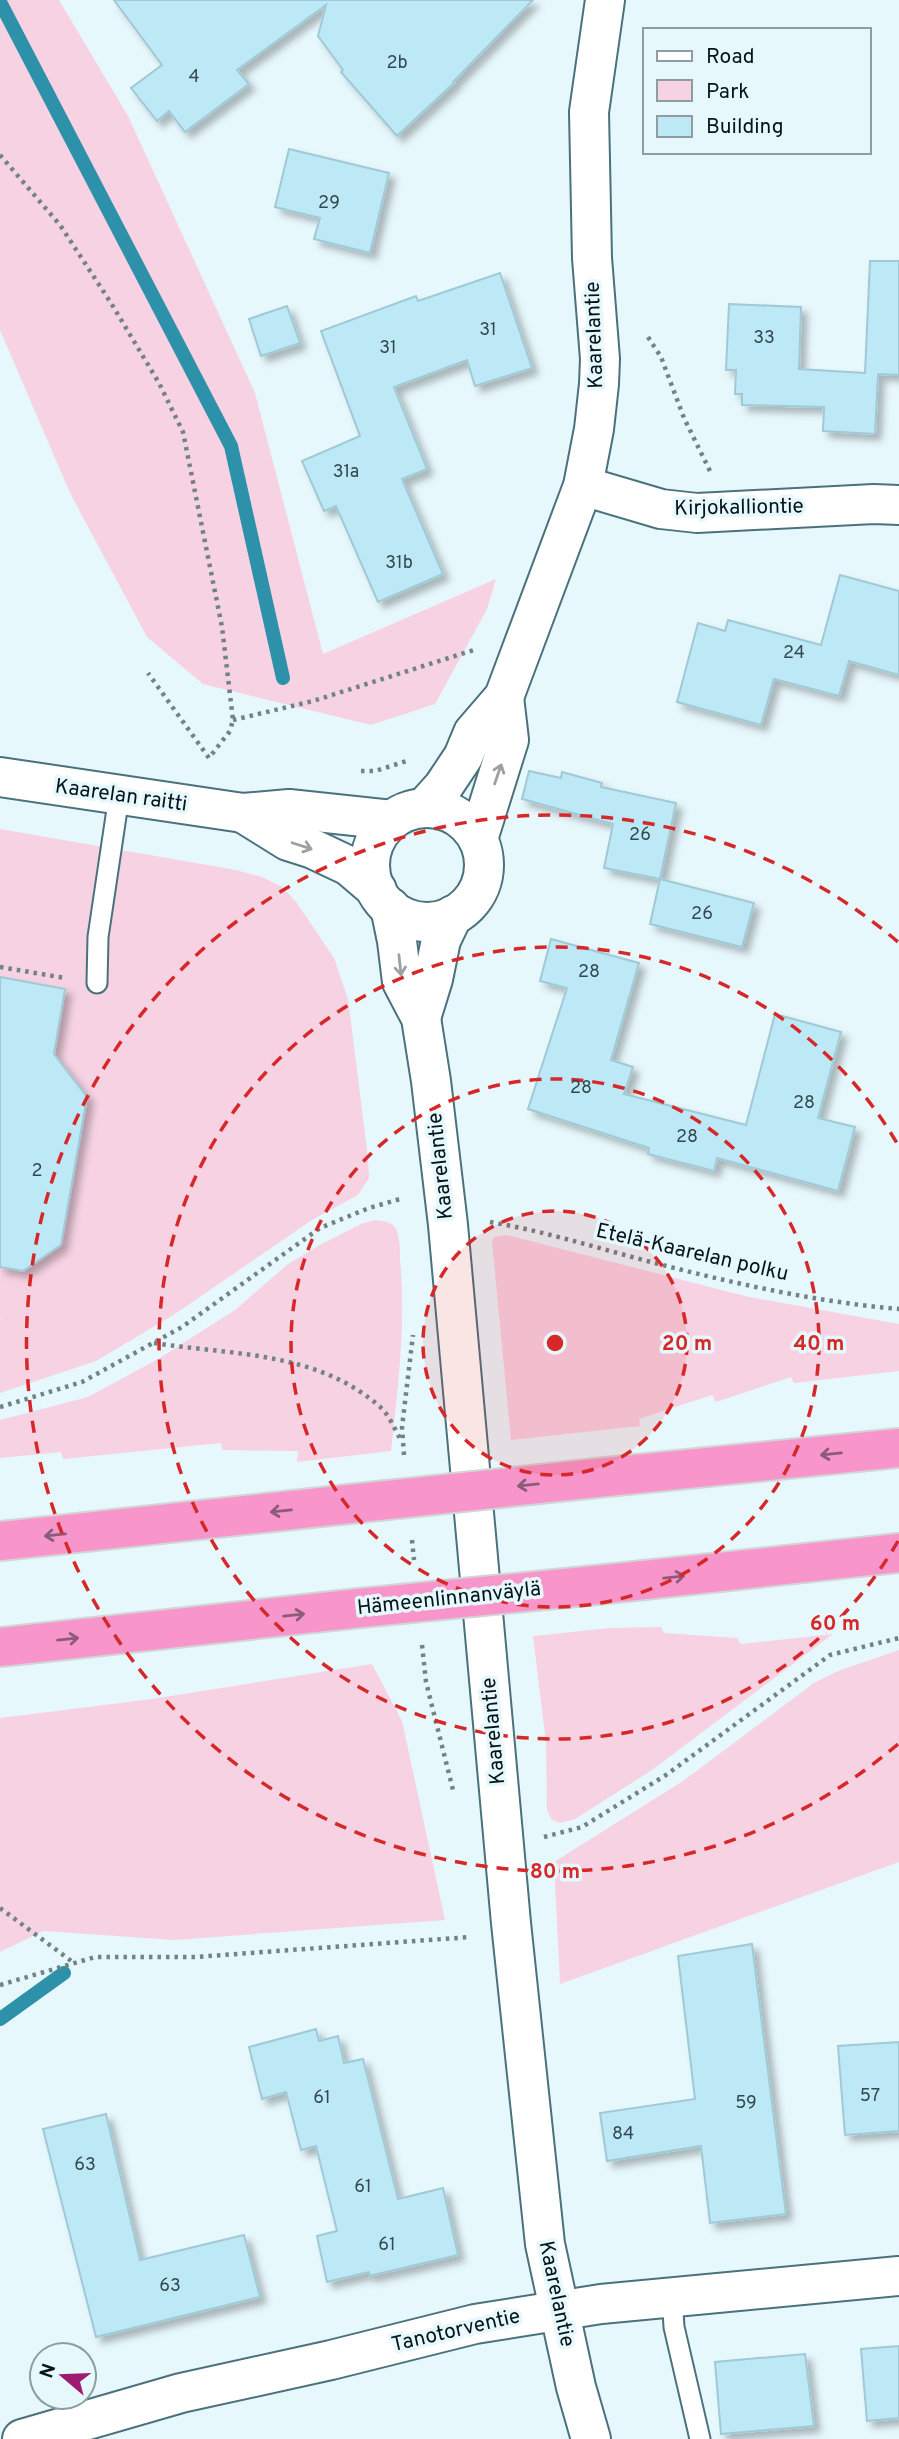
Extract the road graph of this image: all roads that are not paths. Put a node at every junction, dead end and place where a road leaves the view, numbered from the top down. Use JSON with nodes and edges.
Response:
{"nodes":[{"id":1,"x":605,"y":0,"type":"edge"},
{"id":2,"x":583,"y":486,"type":"junction"},
{"id":3,"x":899,"y":505,"type":"edge"},
{"id":4,"x":504,"y":697,"type":"junction"},
{"id":5,"x":0,"y":777,"type":"edge"},
{"id":6,"x":119,"y":796,"type":"junction"},
{"id":7,"x":243,"y":813,"type":"junction"},
{"id":8,"x":408,"y":814,"type":"junction"},
{"id":9,"x":478,"y":839,"type":"junction"},
{"id":10,"x":384,"y":899,"type":"junction"},
{"id":11,"x":453,"y":915,"type":"junction"},
{"id":12,"x":97,"y":983,"type":"road end"},
{"id":13,"x":421,"y":1018,"type":"junction"},
{"id":14,"x":899,"y":1447,"type":"edge"},
{"id":15,"x":0,"y":1541,"type":"edge"},
{"id":16,"x":899,"y":1553,"type":"edge"},
{"id":17,"x":0,"y":1647,"type":"edge"},
{"id":18,"x":899,"y":2276,"type":"edge"},
{"id":19,"x":672,"y":2296,"type":"junction"},
{"id":20,"x":558,"y":2309,"type":"junction"},
{"id":21,"x":22,"y":2439,"type":"edge"},
{"id":22,"x":591,"y":2439,"type":"edge"},
{"id":23,"x":701,"y":2439,"type":"edge"}],
"edges":[{"from":1,"to":2,"type":"main road","name":"Kaarelantie"},
{"from":2,"to":3,"type":"main road","name":"Kirjokalliontie"},
{"from":2,"to":4,"type":"main road","name":"Kaarelantie"},
{"from":4,"to":8,"type":"main road","name":"Kaarelantie"},
{"from":9,"to":4,"type":"main road","name":"Kaarelantie","one_way":true},
{"from":5,"to":6,"type":"main road","name":"Kaarelan raitti"},
{"from":6,"to":7,"type":"main road","name":"Kaarelan raitti"},
{"from":6,"to":12,"type":"lane"},
{"from":7,"to":8,"type":"main road","name":"Kaarelan raitti"},
{"from":7,"to":10,"type":"main road","name":"Kaarelan raitti","one_way":true},
{"from":8,"to":9,"type":"main road"},
{"from":8,"to":10,"type":"main road"},
{"from":9,"to":11,"type":"main road"},
{"from":10,"to":11,"type":"main road"},
{"from":10,"to":13,"type":"main road","name":"Kaarelantie","one_way":true},
{"from":11,"to":13,"type":"main road","name":"Kaarelantie"},
{"from":13,"to":20,"type":"main road","name":"Kaarelantie"},
{"from":14,"to":15,"type":"highway","one_way":true,"bridge":true},
{"from":17,"to":16,"type":"highway","name":"Hämeenlinnanväylä","one_way":true,"bridge":true},
{"from":18,"to":19,"type":"main road","name":"Tanotorventie"},
{"from":19,"to":20,"type":"main road","name":"Tanotorventie"},
{"from":19,"to":23,"type":"lane"},
{"from":20,"to":21,"type":"main road","name":"Tanotorventie"},
{"from":20,"to":22,"type":"main road","name":"Kaarelantie"}]}
